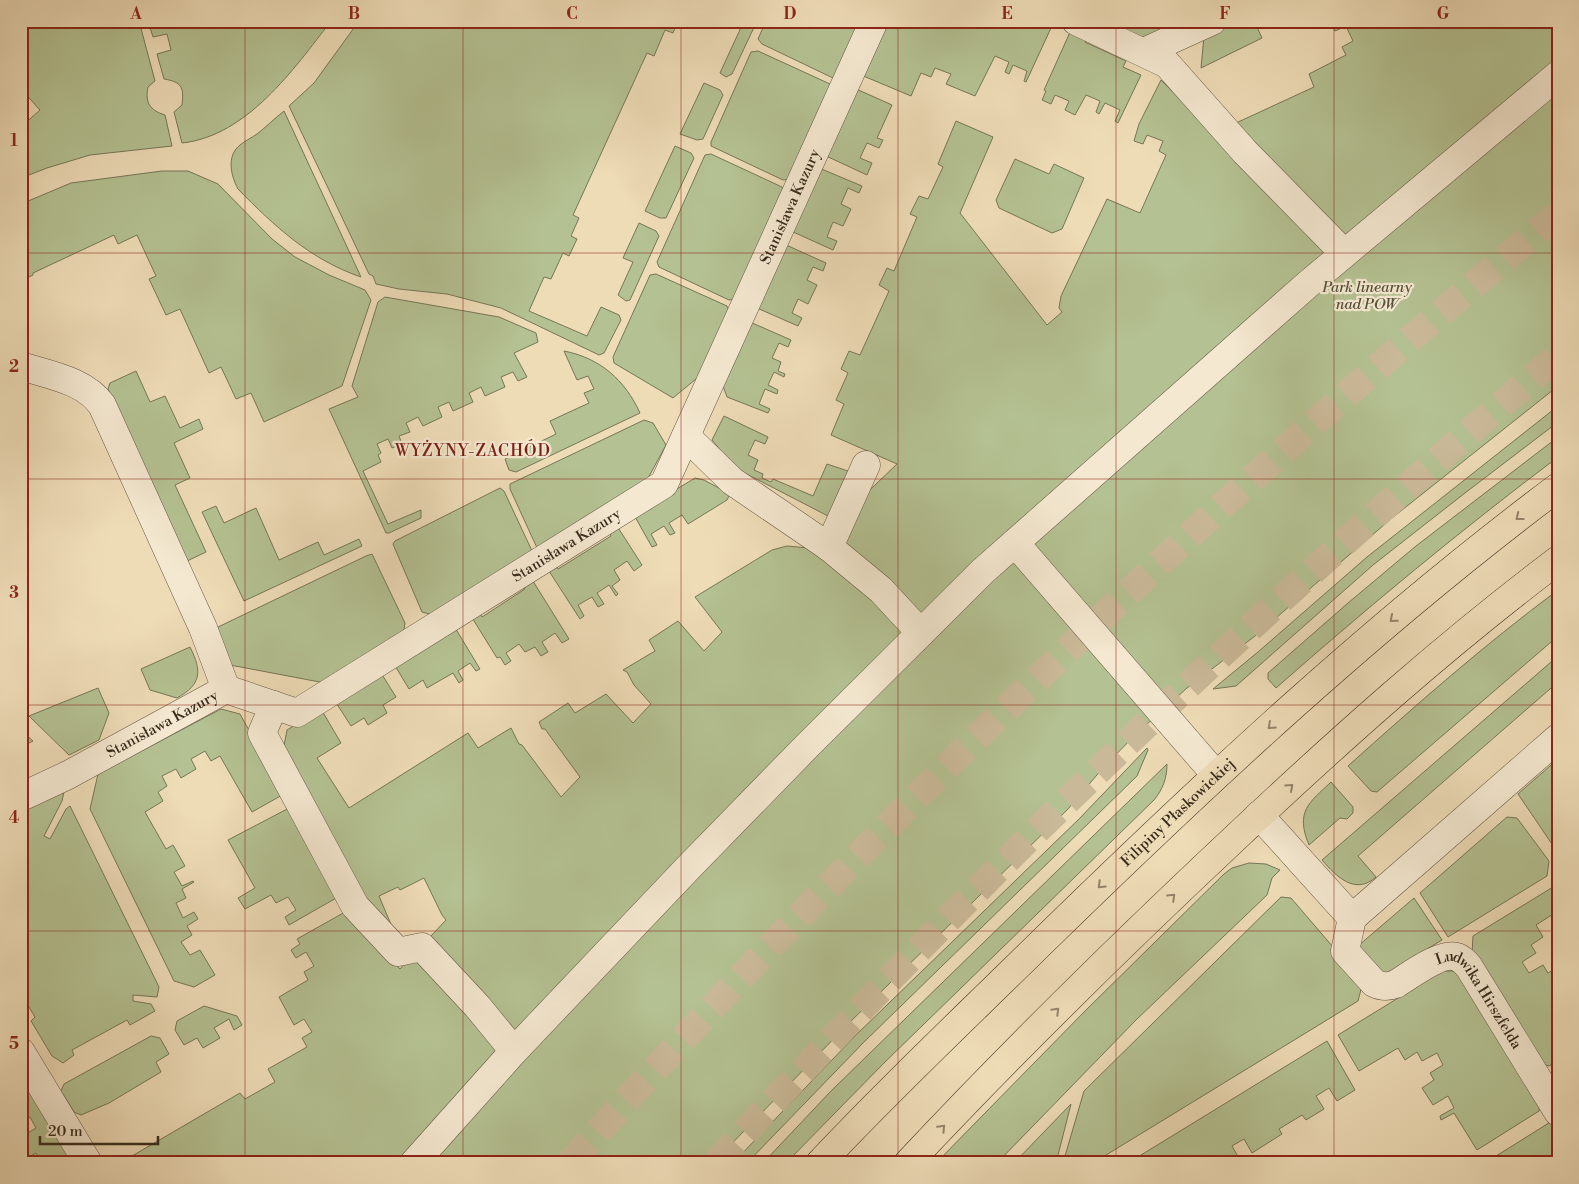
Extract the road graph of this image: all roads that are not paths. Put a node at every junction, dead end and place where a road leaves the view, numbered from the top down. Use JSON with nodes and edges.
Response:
{"nodes":[{"id":1,"x":874,"y":21,"type":"edge"},
{"id":2,"x":1076,"y":21,"type":"edge"},
{"id":3,"x":1212,"y":21,"type":"edge"},
{"id":4,"x":1144,"y":52,"type":"junction"},
{"id":5,"x":1558,"y":75,"type":"edge"},
{"id":6,"x":1344,"y":253,"type":"junction"},
{"id":7,"x":21,"y":366,"type":"edge"},
{"id":8,"x":686,"y":436,"type":"junction"},
{"id":9,"x":866,"y":465,"type":"dead end"},
{"id":10,"x":1558,"y":487,"type":"edge"},
{"id":11,"x":1015,"y":543,"type":"junction"},
{"id":12,"x":829,"y":547,"type":"junction"},
{"id":13,"x":1558,"y":560,"type":"edge"},
{"id":14,"x":920,"y":632,"type":"junction"},
{"id":15,"x":226,"y":689,"type":"junction"},
{"id":16,"x":274,"y":705,"type":"junction"},
{"id":17,"x":1558,"y":738,"type":"edge"},
{"id":18,"x":1216,"y":775,"type":"junction"},
{"id":19,"x":21,"y":797,"type":"edge"},
{"id":20,"x":1260,"y":815,"type":"junction"},
{"id":21,"x":1352,"y":918,"type":"junction"},
{"id":22,"x":514,"y":1051,"type":"junction"},
{"id":23,"x":21,"y":1052,"type":"edge"},
{"id":24,"x":1558,"y":1112,"type":"edge"},
{"id":25,"x":88,"y":1163,"type":"edge"},
{"id":26,"x":414,"y":1163,"type":"edge"},
{"id":27,"x":820,"y":1163,"type":"edge"},
{"id":28,"x":908,"y":1163,"type":"edge"}],
"edges":[{"from":1,"to":8,"type":"street","name":"Stanisława Kazury"},
{"from":2,"to":4,"type":"street"},
{"from":3,"to":4,"type":"street"},
{"from":4,"to":6,"type":"street"},
{"from":5,"to":6,"type":"street"},
{"from":6,"to":11,"type":"street"},
{"from":7,"to":15,"type":"street"},
{"from":8,"to":12,"type":"street"},
{"from":8,"to":16,"type":"street","name":"Stanisława Kazury"},
{"from":9,"to":12,"type":"street"},
{"from":10,"to":18,"type":"main road","name":"Filipiny Płaskowickiej","one_way":true},
{"from":11,"to":14,"type":"street"},
{"from":11,"to":18,"type":"street"},
{"from":12,"to":14,"type":"street"},
{"from":20,"to":13,"type":"main road","one_way":true},
{"from":14,"to":22,"type":"street"},
{"from":15,"to":16,"type":"street","name":"Stanisława Kazury"},
{"from":15,"to":19,"type":"street","name":"Stanisława Kazury"},
{"from":16,"to":22,"type":"street"},
{"from":17,"to":21,"type":"street"},
{"from":18,"to":27,"type":"main road","name":"Filipiny Płaskowickiej","one_way":true},
{"from":20,"to":21,"type":"street"},
{"from":28,"to":20,"type":"main road","one_way":true},
{"from":21,"to":24,"type":"street","name":"Ludwika Hirszfelda"},
{"from":22,"to":26,"type":"street"},
{"from":23,"to":25,"type":"street"}]}
